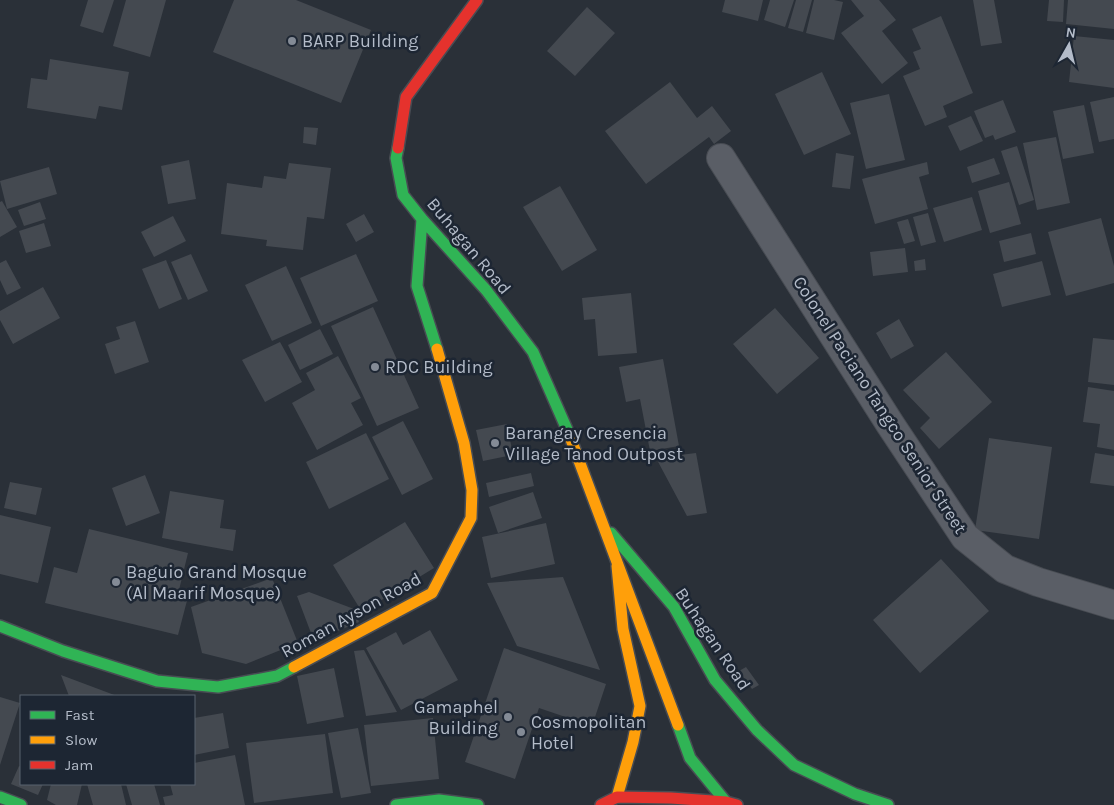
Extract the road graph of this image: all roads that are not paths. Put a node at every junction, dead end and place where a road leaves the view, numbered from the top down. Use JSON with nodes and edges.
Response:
{"nodes":[{"id":1,"x":477,"y":0,"type":"edge"},
{"id":2,"x":721,"y":158,"type":"dead end"},
{"id":3,"x":422,"y":219,"type":"junction"},
{"id":4,"x":599,"y":518,"type":"junction"},
{"id":5,"x":617,"y":566,"type":"junction"},
{"id":6,"x":1114,"y":605,"type":"edge"},
{"id":7,"x":0,"y":626,"type":"edge"},
{"id":8,"x":617,"y":797,"type":"junction"},
{"id":9,"x":0,"y":798,"type":"edge"},
{"id":10,"x":731,"y":804,"type":"edge"},
{"id":11,"x":21,"y":805,"type":"edge"},
{"id":12,"x":396,"y":805,"type":"edge"},
{"id":13,"x":478,"y":805,"type":"edge"},
{"id":14,"x":600,"y":805,"type":"edge"},
{"id":15,"x":888,"y":805,"type":"edge"}],
"edges":[{"from":1,"to":3,"type":"main road","name":"Buhagan Road"},
{"from":2,"to":6,"type":"street","name":"Colonel Paciano Tangco Senior Street"},
{"from":3,"to":4,"type":"main road","name":"Buhagan Road"},
{"from":3,"to":7,"type":"main road","name":"Roman Ayson Road"},
{"from":4,"to":5,"type":"main road","name":"Buhagan Road"},
{"from":4,"to":15,"type":"main road","name":"Buhagan Road"},
{"from":5,"to":8,"type":"main road"},
{"from":5,"to":10,"type":"main road","name":"Buhagan Road"},
{"from":8,"to":10,"type":"main road"},
{"from":8,"to":14,"type":"main road"},
{"from":9,"to":11,"type":"main road"},
{"from":12,"to":13,"type":"main road"}]}
